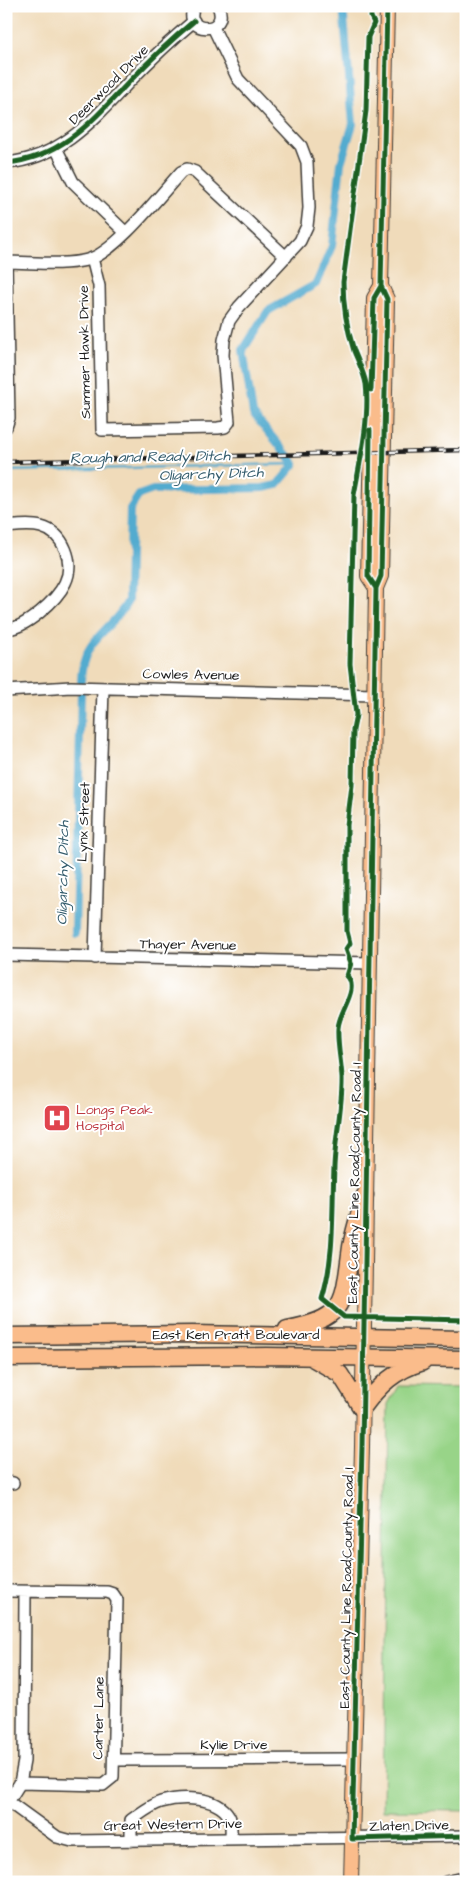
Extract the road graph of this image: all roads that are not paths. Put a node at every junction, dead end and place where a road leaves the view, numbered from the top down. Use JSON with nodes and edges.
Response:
{"nodes":[{"id":1,"x":194,"y":6,"type":"edge"},
{"id":2,"x":386,"y":6,"type":"edge"},
{"id":3,"x":221,"y":7,"type":"edge"},
{"id":4,"x":194,"y":21,"type":"junction"},
{"id":5,"x":213,"y":27,"type":"junction"},
{"id":6,"x":56,"y":148,"type":"junction"},
{"id":7,"x":6,"y":163,"type":"edge"},
{"id":8,"x":125,"y":232,"type":"junction"},
{"id":9,"x":92,"y":258,"type":"junction"},
{"id":10,"x":286,"y":258,"type":"junction"},
{"id":11,"x":6,"y":262,"type":"edge"},
{"id":12,"x":6,"y":427,"type":"edge"},
{"id":13,"x":6,"y":527,"type":"edge"},
{"id":14,"x":6,"y":629,"type":"edge"},
{"id":15,"x":103,"y":688,"type":"junction"},
{"id":16,"x":6,"y":691,"type":"edge"},
{"id":17,"x":374,"y":695,"type":"junction"},
{"id":18,"x":6,"y":955,"type":"edge"},
{"id":19,"x":94,"y":958,"type":"junction"},
{"id":20,"x":370,"y":964,"type":"junction"},
{"id":21,"x":365,"y":1196,"type":"junction"},
{"id":22,"x":251,"y":1335,"type":"junction"},
{"id":23,"x":6,"y":1336,"type":"edge"},
{"id":24,"x":363,"y":1336,"type":"junction"},
{"id":25,"x":466,"y":1339,"type":"edge"},
{"id":26,"x":310,"y":1357,"type":"junction"},
{"id":27,"x":363,"y":1357,"type":"junction"},
{"id":28,"x":6,"y":1358,"type":"edge"},
{"id":29,"x":440,"y":1359,"type":"junction"},
{"id":30,"x":466,"y":1359,"type":"edge"},
{"id":31,"x":362,"y":1409,"type":"junction"},
{"id":32,"x":6,"y":1592,"type":"edge"},
{"id":33,"x":25,"y":1592,"type":"junction"},
{"id":34,"x":354,"y":1759,"type":"junction"},
{"id":35,"x":114,"y":1760,"type":"junction"},
{"id":36,"x":20,"y":1783,"type":"junction"},
{"id":37,"x":7,"y":1801,"type":"edge"},
{"id":38,"x":466,"y":1836,"type":"edge"},
{"id":39,"x":352,"y":1838,"type":"junction"},
{"id":40,"x":231,"y":1839,"type":"junction"},
{"id":41,"x":131,"y":1841,"type":"junction"},
{"id":42,"x":351,"y":1882,"type":"edge"},
{"id":43,"x":446,"y":1882,"type":"edge"},
{"id":44,"x":462,"y":1882,"type":"edge"}],
"edges":[{"from":1,"to":4,"type":"street"},
{"from":2,"to":17,"type":"main road","name":"East County Line Road;County Road 1"},
{"from":3,"to":5,"type":"street"},
{"from":4,"to":5,"type":"street"},
{"from":4,"to":6,"type":"street","name":"Deerwood Drive"},
{"from":5,"to":10,"type":"street","name":"Summer Hawk Drive"},
{"from":6,"to":7,"type":"street","name":"Deerwood Drive"},
{"from":6,"to":8,"type":"street"},
{"from":8,"to":9,"type":"street"},
{"from":8,"to":10,"type":"street"},
{"from":9,"to":10,"type":"street","name":"Summer Hawk Drive"},
{"from":9,"to":11,"type":"street"},
{"from":11,"to":12,"type":"street"},
{"from":13,"to":14,"type":"street"},
{"from":15,"to":16,"type":"street","name":"Cowles Avenue"},
{"from":15,"to":17,"type":"street","name":"Cowles Avenue"},
{"from":15,"to":19,"type":"street","name":"Lynx Street"},
{"from":17,"to":20,"type":"main road","name":"East County Line Road;County Road 1"},
{"from":18,"to":19,"type":"street","name":"Thayer Avenue"},
{"from":19,"to":20,"type":"street","name":"Thayer Avenue"},
{"from":20,"to":21,"type":"main road","name":"East County Line Road;County Road 1"},
{"from":21,"to":22,"type":"highway"},
{"from":21,"to":24,"type":"main road","name":"East County Line Road;County Road 1"},
{"from":22,"to":23,"type":"highway","name":"East Ken Pratt Boulevard"},
{"from":22,"to":24,"type":"highway","name":"East Ken Pratt Boulevard"},
{"from":24,"to":25,"type":"highway","name":"East Ken Pratt Boulevard"},
{"from":24,"to":27,"type":"main road","name":"East County Line Road;County Road 1"},
{"from":26,"to":27,"type":"highway","name":"East Ken Pratt Boulevard"},
{"from":26,"to":28,"type":"highway","name":"East Ken Pratt Boulevard"},
{"from":26,"to":31,"type":"highway"},
{"from":27,"to":29,"type":"highway","name":"East Ken Pratt Boulevard"},
{"from":27,"to":31,"type":"main road","name":"East County Line Road;County Road 1"},
{"from":29,"to":30,"type":"highway","name":"East Ken Pratt Boulevard"},
{"from":29,"to":31,"type":"highway"},
{"from":31,"to":34,"type":"main road","name":"East County Line Road;County Road 1"},
{"from":32,"to":33,"type":"street"},
{"from":33,"to":35,"type":"street","name":"Carter Lane"},
{"from":33,"to":36,"type":"street"},
{"from":34,"to":35,"type":"street","name":"Kylie Drive"},
{"from":34,"to":39,"type":"main road","name":"East County Line Road;County Road 1"},
{"from":35,"to":36,"type":"street","name":"Carter Lane"},
{"from":36,"to":37,"type":"street"},
{"from":37,"to":41,"type":"street","name":"Great Western Drive"},
{"from":38,"to":39,"type":"street","name":"Zlaten Drive"},
{"from":39,"to":40,"type":"street","name":"Great Western Drive"},
{"from":39,"to":42,"type":"main road","name":"East County Line Road;County Road 1"},
{"from":40,"to":41,"type":"street","name":"Great Western Drive"},
{"from":40,"to":41,"type":"street"},
{"from":43,"to":44,"type":"street"}]}
